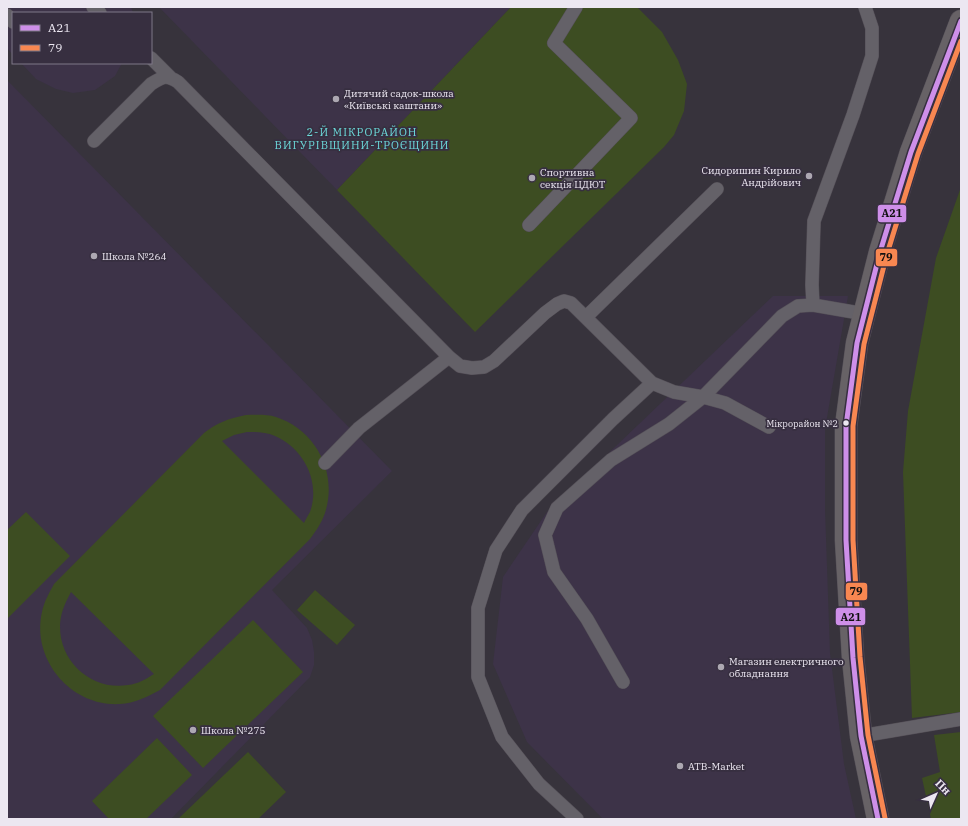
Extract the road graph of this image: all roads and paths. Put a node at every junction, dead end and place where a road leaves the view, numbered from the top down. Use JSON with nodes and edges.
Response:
{"nodes":[{"id":1,"x":576,"y":7,"type":"edge"},
{"id":2,"x":865,"y":7,"type":"edge"},
{"id":3,"x":961,"y":21,"type":"edge"},
{"id":4,"x":152,"y":59,"type":"edge"},
{"id":5,"x":171,"y":78,"type":"junction"},
{"id":6,"x":94,"y":141,"type":"dead end"},
{"id":7,"x":717,"y":189,"type":"dead end"},
{"id":8,"x":529,"y":225,"type":"dead end"},
{"id":9,"x":812,"y":305,"type":"junction"},
{"id":10,"x":864,"y":314,"type":"junction"},
{"id":11,"x":586,"y":317,"type":"junction"},
{"id":12,"x":449,"y":357,"type":"junction"},
{"id":13,"x":652,"y":383,"type":"junction"},
{"id":14,"x":703,"y":397,"type":"junction"},
{"id":15,"x":769,"y":427,"type":"dead end"},
{"id":16,"x":325,"y":463,"type":"dead end"},
{"id":17,"x":623,"y":682,"type":"dead end"},
{"id":18,"x":961,"y":719,"type":"edge"},
{"id":19,"x":861,"y":736,"type":"junction"},
{"id":20,"x":577,"y":819,"type":"edge"},
{"id":21,"x":878,"y":819,"type":"edge"}],
"edges":[{"from":1,"to":8,"type":"lane"},
{"from":2,"to":9,"type":"lane"},
{"from":3,"to":10,"type":"street"},
{"from":4,"to":5,"type":"lane"},
{"from":5,"to":6,"type":"lane"},
{"from":5,"to":12,"type":"lane"},
{"from":7,"to":11,"type":"lane"},
{"from":9,"to":10,"type":"lane"},
{"from":9,"to":14,"type":"lane"},
{"from":10,"to":19,"type":"street"},
{"from":11,"to":12,"type":"lane"},
{"from":11,"to":13,"type":"lane"},
{"from":12,"to":16,"type":"lane"},
{"from":13,"to":14,"type":"lane"},
{"from":13,"to":20,"type":"lane"},
{"from":14,"to":15,"type":"lane"},
{"from":14,"to":17,"type":"lane"},
{"from":18,"to":19,"type":"lane"},
{"from":19,"to":21,"type":"street"}]}
